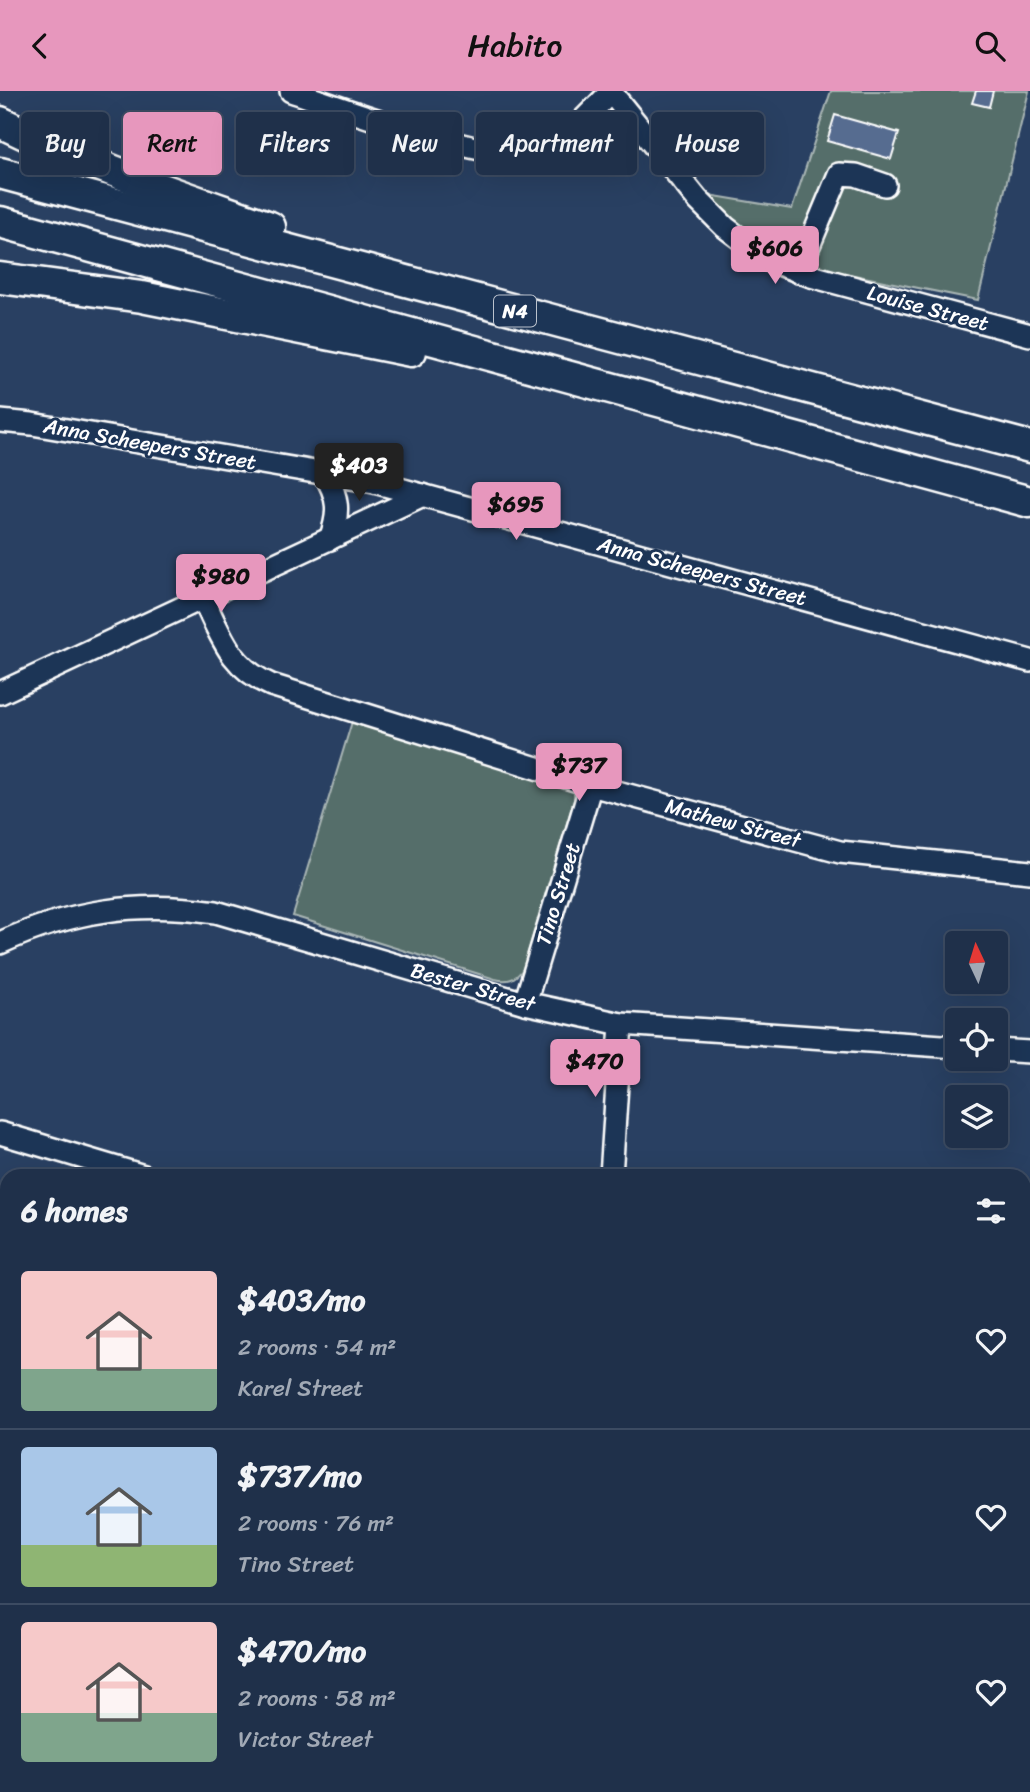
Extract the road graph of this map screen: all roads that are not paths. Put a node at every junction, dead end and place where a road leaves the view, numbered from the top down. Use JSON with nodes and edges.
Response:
{"nodes":[{"id":1,"x":291,"y":91,"type":"edge"},
{"id":2,"x":610,"y":92,"type":"edge"},
{"id":3,"x":0,"y":122,"type":"edge"},
{"id":4,"x":0,"y":173,"type":"edge"},
{"id":5,"x":885,"y":185,"type":"dead end"},
{"id":6,"x":0,"y":222,"type":"edge"},
{"id":7,"x":797,"y":272,"type":"junction"},
{"id":8,"x":0,"y":278,"type":"edge"},
{"id":9,"x":1030,"y":335,"type":"edge"},
{"id":10,"x":659,"y":350,"type":"junction"},
{"id":11,"x":638,"y":394,"type":"junction"},
{"id":12,"x":0,"y":421,"type":"edge"},
{"id":13,"x":1030,"y":447,"type":"edge"},
{"id":14,"x":324,"y":473,"type":"junction"},
{"id":15,"x":423,"y":495,"type":"junction"},
{"id":16,"x":1030,"y":502,"type":"edge"},
{"id":17,"x":330,"y":540,"type":"junction"},
{"id":18,"x":203,"y":599,"type":"junction"},
{"id":19,"x":1030,"y":661,"type":"edge"},
{"id":20,"x":0,"y":692,"type":"edge"},
{"id":21,"x":591,"y":785,"type":"junction"},
{"id":22,"x":1030,"y":871,"type":"edge"},
{"id":23,"x":0,"y":943,"type":"edge"},
{"id":24,"x":525,"y":1003,"type":"junction"},
{"id":25,"x":621,"y":1024,"type":"junction"},
{"id":26,"x":945,"y":1046,"type":"edge"},
{"id":27,"x":1008,"y":1051,"type":"edge"},
{"id":28,"x":1030,"y":1052,"type":"edge"},
{"id":29,"x":0,"y":1133,"type":"edge"},
{"id":30,"x":121,"y":1169,"type":"edge"},
{"id":31,"x":611,"y":1169,"type":"edge"}],
"edges":[{"from":1,"to":2,"type":"street"},
{"from":2,"to":7,"type":"street","name":"Louise Street"},
{"from":3,"to":10,"type":"highway"},
{"from":4,"to":10,"type":"highway","number":"N4"},
{"from":5,"to":7,"type":"street"},
{"from":6,"to":11,"type":"highway","number":"N4"},
{"from":7,"to":9,"type":"street","name":"Louise Street"},
{"from":8,"to":11,"type":"highway"},
{"from":10,"to":13,"type":"highway","number":"N4"},
{"from":11,"to":16,"type":"highway","number":"N4"},
{"from":12,"to":14,"type":"street","name":"Anna Scheepers Street"},
{"from":14,"to":15,"type":"street","name":"Anna Scheepers Street"},
{"from":14,"to":17,"type":"street"},
{"from":15,"to":17,"type":"street"},
{"from":15,"to":19,"type":"street","name":"Anna Scheepers Street"},
{"from":17,"to":18,"type":"street"},
{"from":18,"to":20,"type":"street"},
{"from":18,"to":21,"type":"street","name":"Mathew Street"},
{"from":21,"to":22,"type":"street","name":"Mathew Street"},
{"from":21,"to":24,"type":"street","name":"Tino Street"},
{"from":23,"to":24,"type":"street","name":"Bester Street"},
{"from":24,"to":25,"type":"street","name":"Bester Street"},
{"from":25,"to":26,"type":"street","name":"Bester Street"},
{"from":25,"to":31,"type":"street"},
{"from":27,"to":28,"type":"street"},
{"from":29,"to":30,"type":"street"}]}
